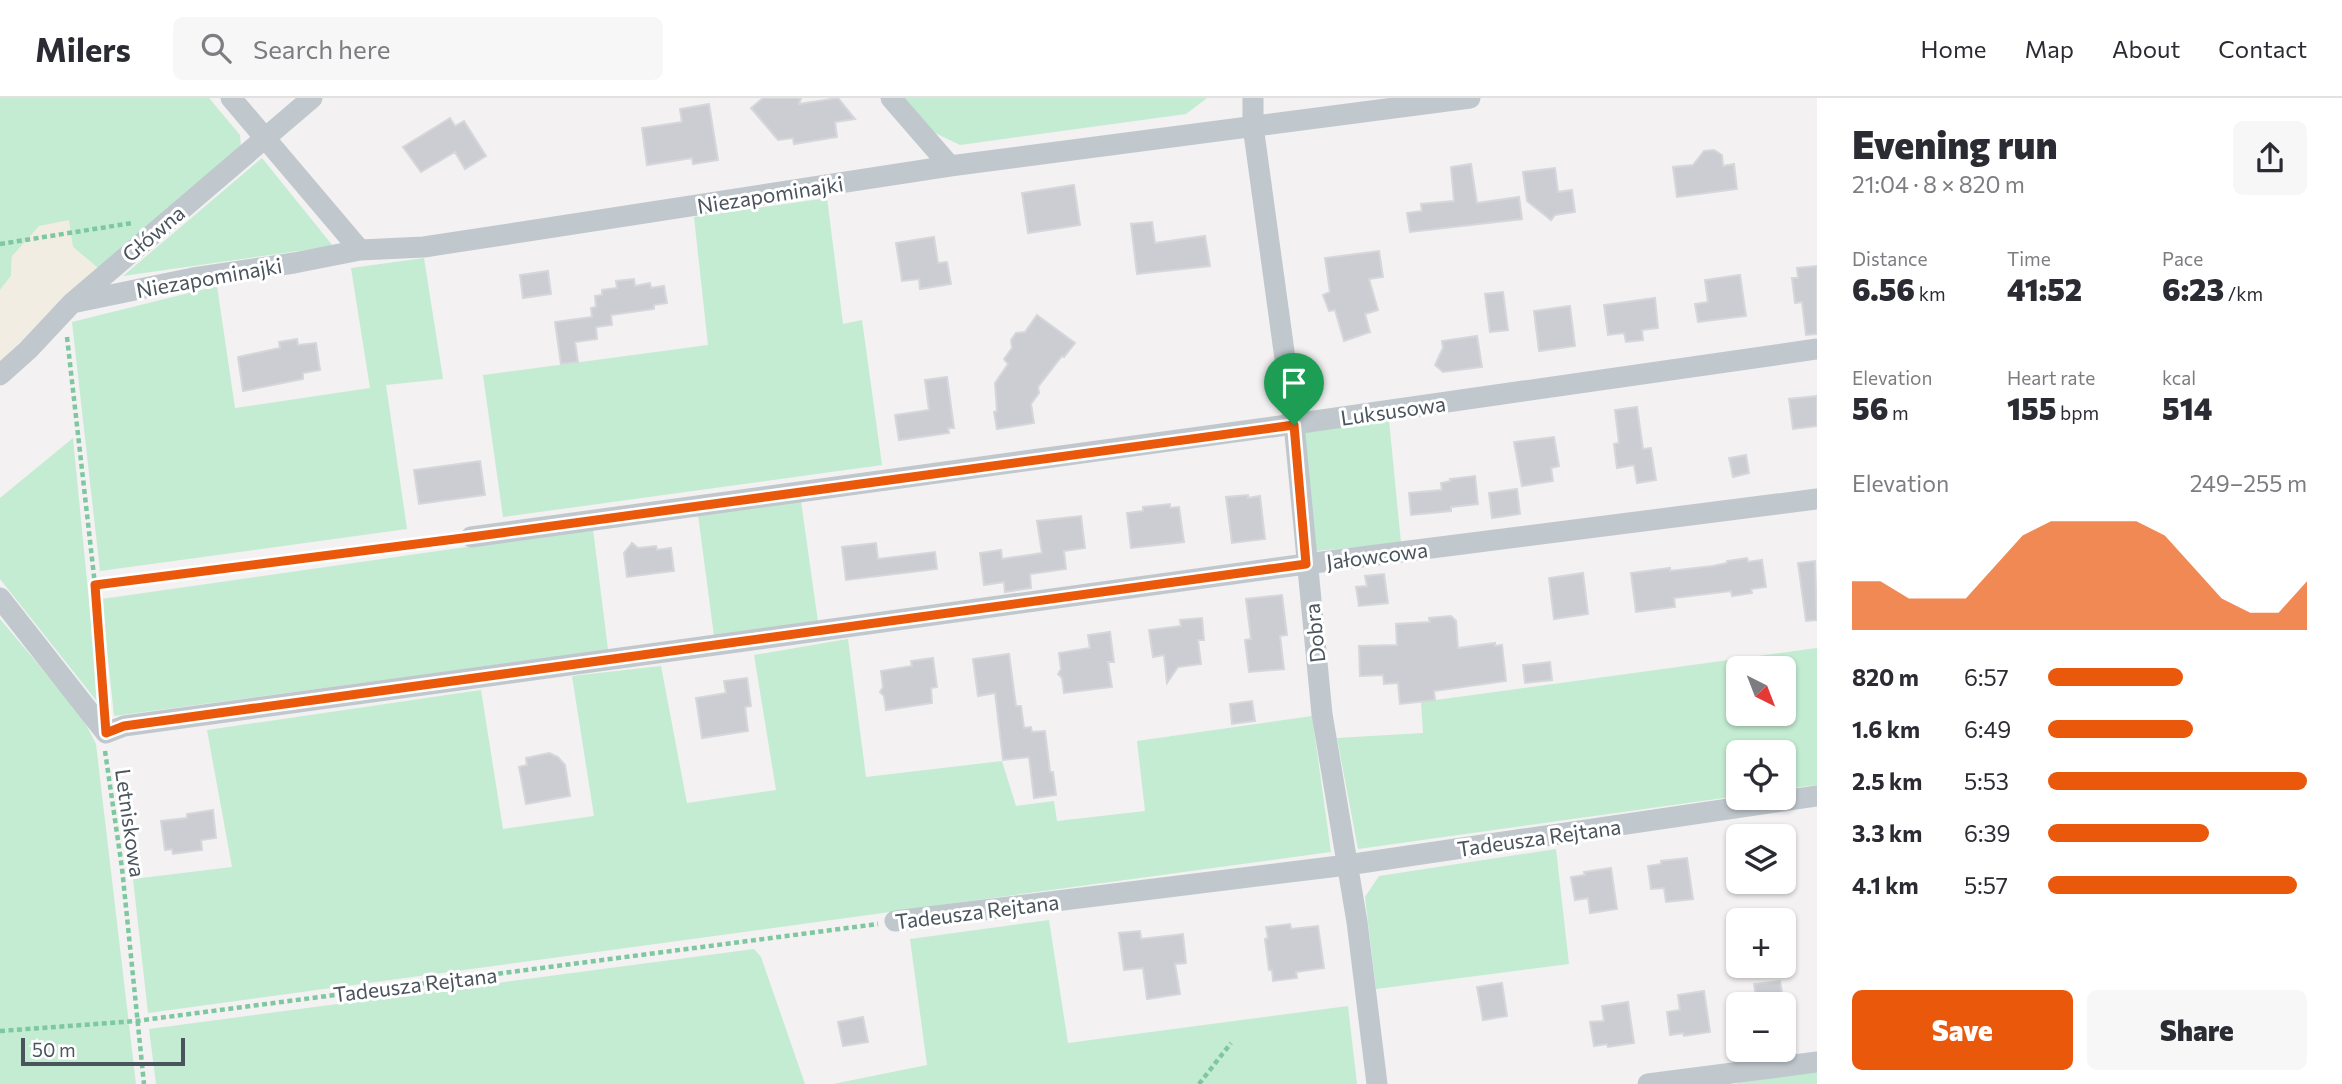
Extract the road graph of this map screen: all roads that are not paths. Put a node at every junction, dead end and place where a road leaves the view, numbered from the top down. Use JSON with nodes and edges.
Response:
{"nodes":[{"id":1,"x":231,"y":98,"type":"edge"},
{"id":2,"x":312,"y":98,"type":"edge"},
{"id":3,"x":891,"y":98,"type":"edge"},
{"id":4,"x":1252,"y":98,"type":"edge"},
{"id":5,"x":1470,"y":98,"type":"edge"},
{"id":6,"x":1253,"y":126,"type":"junction"},
{"id":7,"x":265,"y":138,"type":"junction"},
{"id":8,"x":950,"y":166,"type":"junction"},
{"id":9,"x":360,"y":250,"type":"junction"},
{"id":10,"x":66,"y":309,"type":"junction"},
{"id":11,"x":1817,"y":349,"type":"edge"},
{"id":12,"x":0,"y":374,"type":"edge"},
{"id":13,"x":1294,"y":425,"type":"junction"},
{"id":14,"x":1817,"y":499,"type":"edge"},
{"id":15,"x":471,"y":537,"type":"road end"},
{"id":16,"x":1306,"y":564,"type":"junction"},
{"id":17,"x":0,"y":598,"type":"edge"},
{"id":18,"x":1817,"y":796,"type":"edge"},
{"id":19,"x":1347,"y":865,"type":"junction"},
{"id":20,"x":895,"y":921,"type":"road end"},
{"id":21,"x":1817,"y":1062,"type":"edge"},
{"id":22,"x":1377,"y":1084,"type":"edge"},
{"id":23,"x":1648,"y":1084,"type":"edge"}],
"edges":[{"from":1,"to":7,"type":"street"},
{"from":2,"to":7,"type":"street","name":"Główna"},
{"from":3,"to":8,"type":"street"},
{"from":4,"to":6,"type":"street","name":"Dobra"},
{"from":5,"to":6,"type":"street","name":"Niezapominajki"},
{"from":6,"to":8,"type":"street","name":"Niezapominajki"},
{"from":6,"to":13,"type":"street","name":"Dobra"},
{"from":7,"to":9,"type":"street"},
{"from":7,"to":10,"type":"street","name":"Główna"},
{"from":8,"to":9,"type":"street","name":"Niezapominajki"},
{"from":9,"to":10,"type":"street","name":"Niezapominajki"},
{"from":10,"to":12,"type":"street","name":"Główna"},
{"from":11,"to":13,"type":"street","name":"Luksusowa"},
{"from":13,"to":15,"type":"street","name":"Luksusowa"},
{"from":13,"to":16,"type":"street","name":"Dobra"},
{"from":14,"to":16,"type":"street","name":"Jałowcowa"},
{"from":16,"to":17,"type":"street","name":"Jałowcowa"},
{"from":16,"to":19,"type":"street","name":"Dobra"},
{"from":18,"to":19,"type":"street","name":"Tadeusza Rejtana"},
{"from":19,"to":20,"type":"street","name":"Tadeusza Rejtana"},
{"from":19,"to":22,"type":"street","name":"Dobra"},
{"from":21,"to":23,"type":"street"}]}
